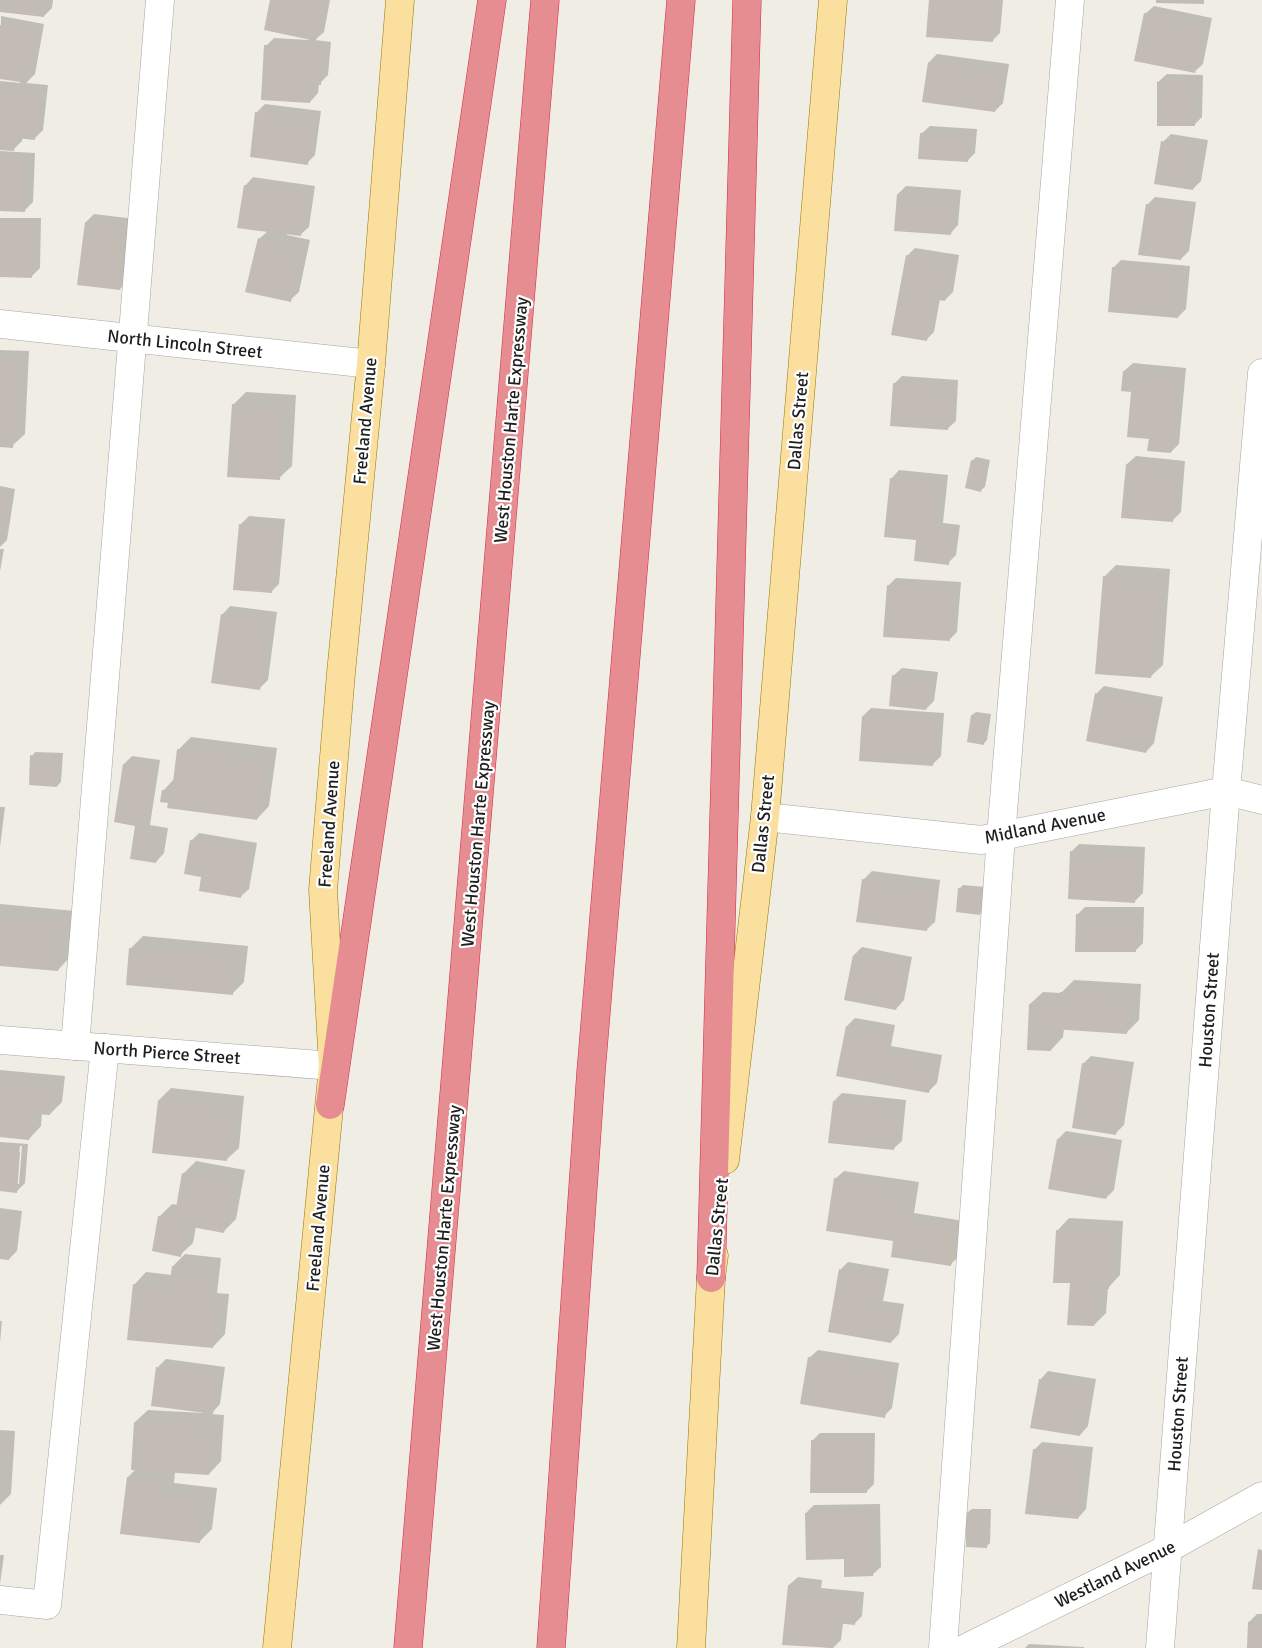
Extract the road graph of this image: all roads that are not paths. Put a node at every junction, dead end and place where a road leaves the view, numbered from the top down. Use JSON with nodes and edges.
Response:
{"nodes":[{"id":1,"x":160,"y":0,"type":"edge"},
{"id":2,"x":400,"y":0,"type":"edge"},
{"id":3,"x":492,"y":0,"type":"edge"},
{"id":4,"x":545,"y":0,"type":"edge"},
{"id":5,"x":681,"y":0,"type":"edge"},
{"id":6,"x":747,"y":0,"type":"edge"},
{"id":7,"x":833,"y":0,"type":"edge"},
{"id":8,"x":1070,"y":0,"type":"edge"},
{"id":9,"x":0,"y":324,"type":"edge"},
{"id":10,"x":132,"y":338,"type":"junction"},
{"id":11,"x":371,"y":364,"type":"junction"},
{"id":12,"x":1262,"y":373,"type":"edge"},
{"id":13,"x":1226,"y":790,"type":"junction"},
{"id":14,"x":1262,"y":800,"type":"edge"},
{"id":15,"x":765,"y":817,"type":"junction"},
{"id":16,"x":1001,"y":836,"type":"junction"},
{"id":17,"x":0,"y":1040,"type":"edge"},
{"id":18,"x":75,"y":1046,"type":"junction"},
{"id":19,"x":105,"y":1048,"type":"junction"},
{"id":20,"x":333,"y":1066,"type":"junction"},
{"id":21,"x":330,"y":1105,"type":"junction"},
{"id":22,"x":711,"y":1278,"type":"junction"},
{"id":23,"x":1262,"y":1496,"type":"edge"},
{"id":24,"x":1167,"y":1549,"type":"junction"},
{"id":25,"x":0,"y":1600,"type":"edge"},
{"id":26,"x":277,"y":1648,"type":"edge"},
{"id":27,"x":408,"y":1648,"type":"edge"},
{"id":28,"x":551,"y":1648,"type":"edge"},
{"id":29,"x":691,"y":1648,"type":"edge"},
{"id":30,"x":942,"y":1648,"type":"edge"},
{"id":31,"x":966,"y":1648,"type":"edge"},
{"id":32,"x":1160,"y":1648,"type":"edge"}],
"edges":[{"from":1,"to":10,"type":"street"},
{"from":2,"to":11,"type":"main road","name":"Freeland Avenue"},
{"from":3,"to":21,"type":"highway"},
{"from":4,"to":27,"type":"highway","name":"West Houston Harte Expressway"},
{"from":5,"to":28,"type":"highway"},
{"from":6,"to":22,"type":"highway"},
{"from":7,"to":15,"type":"main road","name":"Dallas Street"},
{"from":8,"to":16,"type":"street"},
{"from":9,"to":10,"type":"street","name":"North Lincoln Street"},
{"from":10,"to":11,"type":"street","name":"North Lincoln Street"},
{"from":10,"to":18,"type":"street"},
{"from":11,"to":20,"type":"main road","name":"Freeland Avenue"},
{"from":12,"to":13,"type":"street","name":"Houston Street"},
{"from":13,"to":14,"type":"street","name":"Midland Avenue"},
{"from":13,"to":16,"type":"street","name":"Midland Avenue"},
{"from":13,"to":24,"type":"street","name":"Houston Street"},
{"from":15,"to":16,"type":"street","name":"Midland Avenue"},
{"from":15,"to":22,"type":"main road","name":"Dallas Street"},
{"from":16,"to":30,"type":"street"},
{"from":17,"to":18,"type":"street","name":"North Pierce Street"},
{"from":18,"to":19,"type":"street","name":"North Pierce Street"},
{"from":19,"to":20,"type":"street","name":"North Pierce Street"},
{"from":19,"to":25,"type":"street"},
{"from":20,"to":21,"type":"main road","name":"Freeland Avenue"},
{"from":21,"to":26,"type":"main road","name":"Freeland Avenue"},
{"from":22,"to":29,"type":"main road","name":"Dallas Street"},
{"from":23,"to":24,"type":"street","name":"Westland Avenue"},
{"from":24,"to":31,"type":"street","name":"Westland Avenue"},
{"from":24,"to":32,"type":"street","name":"Houston Street"}]}
